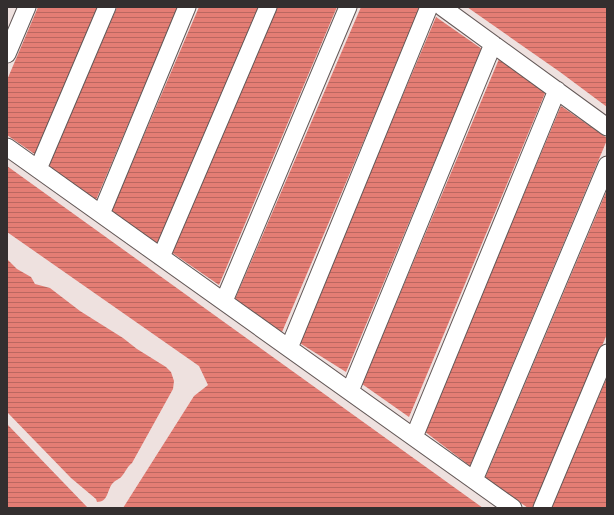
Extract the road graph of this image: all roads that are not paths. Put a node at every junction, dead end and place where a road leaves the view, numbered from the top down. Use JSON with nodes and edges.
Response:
{"nodes":[{"id":1,"x":27,"y":7,"type":"edge"},
{"id":2,"x":107,"y":7,"type":"edge"},
{"id":3,"x":187,"y":7,"type":"edge"},
{"id":4,"x":268,"y":7,"type":"edge"},
{"id":5,"x":348,"y":7,"type":"edge"},
{"id":6,"x":429,"y":7,"type":"edge"},
{"id":7,"x":442,"y":7,"type":"edge"},
{"id":8,"x":493,"y":44,"type":"junction"},
{"id":9,"x":7,"y":54,"type":"edge"},
{"id":10,"x":557,"y":90,"type":"junction"},
{"id":11,"x":607,"y":127,"type":"edge"},
{"id":12,"x":7,"y":147,"type":"edge"},
{"id":13,"x":607,"y":165,"type":"edge"},
{"id":14,"x":38,"y":169,"type":"junction"},
{"id":15,"x":101,"y":214,"type":"junction"},
{"id":16,"x":161,"y":257,"type":"junction"},
{"id":17,"x":224,"y":301,"type":"junction"},
{"id":18,"x":288,"y":348,"type":"junction"},
{"id":19,"x":607,"y":353,"type":"edge"},
{"id":20,"x":350,"y":391,"type":"junction"},
{"id":21,"x":414,"y":437,"type":"junction"},
{"id":22,"x":474,"y":480,"type":"junction"},
{"id":23,"x":513,"y":508,"type":"edge"},
{"id":24,"x":542,"y":508,"type":"edge"}],
"edges":[{"from":1,"to":9,"type":"lane"},
{"from":2,"to":14,"type":"lane"},
{"from":3,"to":15,"type":"lane"},
{"from":4,"to":16,"type":"lane"},
{"from":5,"to":17,"type":"lane"},
{"from":6,"to":18,"type":"lane"},
{"from":7,"to":8,"type":"lane"},
{"from":8,"to":10,"type":"lane"},
{"from":8,"to":20,"type":"lane"},
{"from":10,"to":11,"type":"lane"},
{"from":10,"to":21,"type":"lane"},
{"from":12,"to":14,"type":"lane"},
{"from":13,"to":22,"type":"lane"},
{"from":14,"to":15,"type":"lane"},
{"from":15,"to":16,"type":"lane"},
{"from":16,"to":17,"type":"lane"},
{"from":17,"to":18,"type":"lane"},
{"from":18,"to":20,"type":"lane"},
{"from":19,"to":24,"type":"lane"},
{"from":20,"to":21,"type":"lane"},
{"from":21,"to":22,"type":"lane"},
{"from":22,"to":23,"type":"lane"}]}
